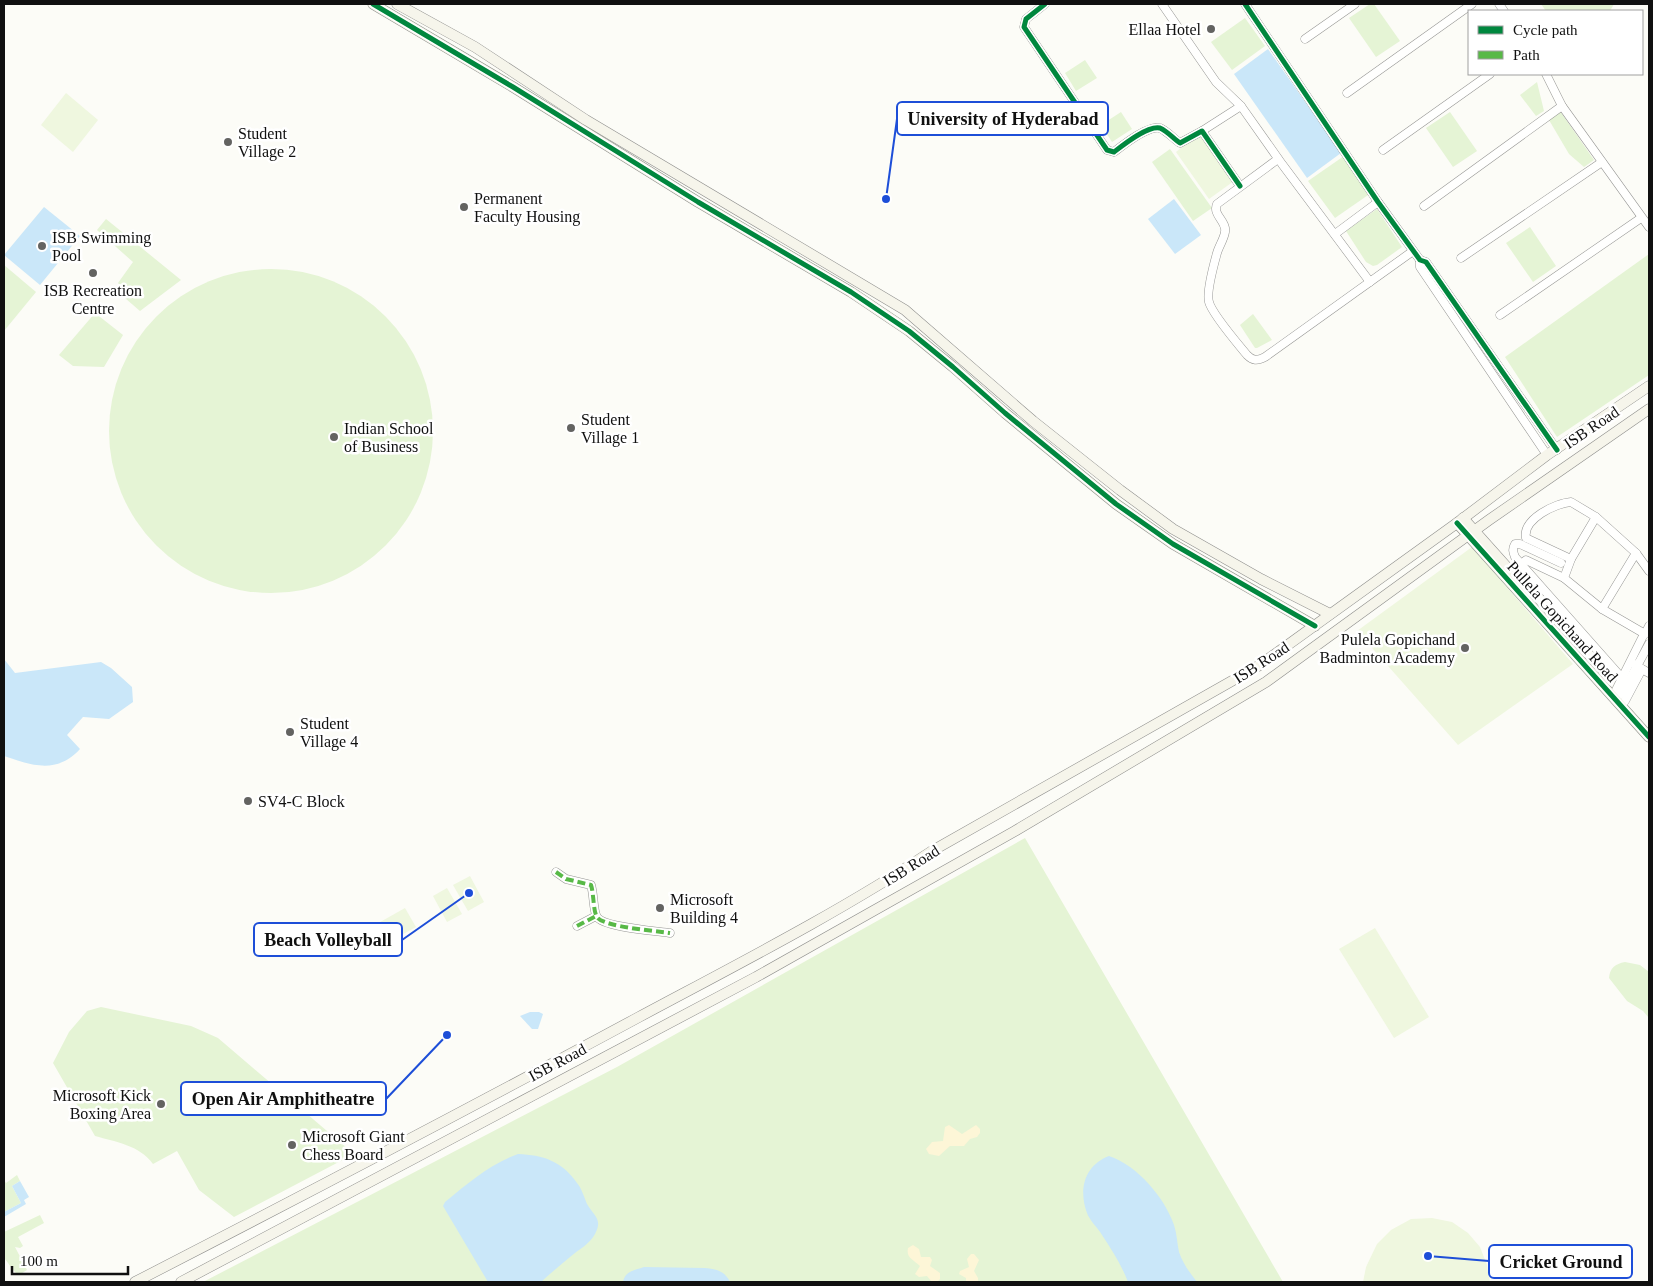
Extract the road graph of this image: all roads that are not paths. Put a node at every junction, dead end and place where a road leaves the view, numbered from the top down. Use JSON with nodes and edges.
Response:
{"nodes":[{"id":1,"x":373,"y":4,"type":"edge"},
{"id":2,"x":397,"y":4,"type":"edge"},
{"id":3,"x":1045,"y":4,"type":"edge"},
{"id":4,"x":1162,"y":4,"type":"edge"},
{"id":5,"x":1245,"y":4,"type":"edge"},
{"id":6,"x":1355,"y":4,"type":"edge"},
{"id":7,"x":1472,"y":4,"type":"edge"},
{"id":8,"x":1306,"y":39,"type":"dead end"},
{"id":9,"x":1489,"y":75,"type":"edge"},
{"id":10,"x":1546,"y":75,"type":"edge"},
{"id":11,"x":1346,"y":93,"type":"dead end"},
{"id":12,"x":1242,"y":106,"type":"junction"},
{"id":13,"x":1562,"y":106,"type":"junction"},
{"id":14,"x":1202,"y":131,"type":"junction"},
{"id":15,"x":1383,"y":150,"type":"dead end"},
{"id":16,"x":1278,"y":159,"type":"junction"},
{"id":17,"x":1602,"y":162,"type":"junction"},
{"id":18,"x":1240,"y":186,"type":"junction"},
{"id":19,"x":1378,"y":202,"type":"junction"},
{"id":20,"x":1424,"y":206,"type":"dead end"},
{"id":21,"x":1641,"y":218,"type":"junction"},
{"id":22,"x":1649,"y":227,"type":"edge"},
{"id":23,"x":1335,"y":234,"type":"junction"},
{"id":24,"x":1413,"y":250,"type":"junction"},
{"id":25,"x":1461,"y":258,"type":"dead end"},
{"id":26,"x":1420,"y":260,"type":"junction"},
{"id":27,"x":1370,"y":282,"type":"junction"},
{"id":28,"x":1500,"y":315,"type":"dead end"},
{"id":29,"x":1649,"y":386,"type":"edge"},
{"id":30,"x":1649,"y":409,"type":"edge"},
{"id":31,"x":1557,"y":450,"type":"junction"},
{"id":32,"x":1547,"y":455,"type":"junction"},
{"id":33,"x":1596,"y":518,"type":"junction"},
{"id":34,"x":1460,"y":520,"type":"junction"},
{"id":35,"x":1472,"y":533,"type":"junction"},
{"id":36,"x":1636,"y":553,"type":"junction"},
{"id":37,"x":1571,"y":560,"type":"junction"},
{"id":38,"x":1561,"y":563,"type":"dead end"},
{"id":39,"x":1521,"y":564,"type":"junction"},
{"id":40,"x":1649,"y":571,"type":"edge"},
{"id":41,"x":1564,"y":578,"type":"junction"},
{"id":42,"x":1602,"y":608,"type":"junction"},
{"id":43,"x":1330,"y":614,"type":"junction"},
{"id":44,"x":1315,"y":626,"type":"junction"},
{"id":45,"x":1649,"y":626,"type":"edge"},
{"id":46,"x":1645,"y":637,"type":"edge"},
{"id":47,"x":1649,"y":644,"type":"edge"},
{"id":48,"x":1572,"y":646,"type":"junction"},
{"id":49,"x":1640,"y":667,"type":"edge"},
{"id":50,"x":1622,"y":678,"type":"junction"},
{"id":51,"x":1623,"y":700,"type":"junction"},
{"id":52,"x":1649,"y":729,"type":"edge"},
{"id":53,"x":1649,"y":737,"type":"edge"},
{"id":54,"x":556,"y":872,"type":"dead end"},
{"id":55,"x":596,"y":916,"type":"junction"},
{"id":56,"x":577,"y":926,"type":"dead end"},
{"id":57,"x":670,"y":933,"type":"dead end"},
{"id":58,"x":135,"y":1282,"type":"edge"},
{"id":59,"x":181,"y":1282,"type":"edge"}],
"edges":[{"from":1,"to":44,"type":"main road"},
{"from":2,"to":43,"type":"main road"},
{"from":3,"to":14,"type":"street"},
{"from":4,"to":12,"type":"street"},
{"from":5,"to":19,"type":"street"},
{"from":6,"to":8,"type":"street"},
{"from":7,"to":11,"type":"street"},
{"from":9,"to":15,"type":"street"},
{"from":10,"to":13,"type":"street"},
{"from":12,"to":14,"type":"street"},
{"from":12,"to":16,"type":"street"},
{"from":13,"to":17,"type":"street"},
{"from":13,"to":20,"type":"street"},
{"from":14,"to":18,"type":"street"},
{"from":16,"to":18,"type":"street"},
{"from":16,"to":23,"type":"street"},
{"from":17,"to":21,"type":"street"},
{"from":17,"to":25,"type":"street"},
{"from":18,"to":27,"type":"street"},
{"from":19,"to":23,"type":"street"},
{"from":19,"to":24,"type":"street"},
{"from":21,"to":22,"type":"street"},
{"from":21,"to":28,"type":"street"},
{"from":23,"to":27,"type":"street"},
{"from":24,"to":26,"type":"street"},
{"from":24,"to":27,"type":"street"},
{"from":26,"to":31,"type":"street"},
{"from":26,"to":32,"type":"street"},
{"from":29,"to":31,"type":"main road","name":"ISB Road"},
{"from":30,"to":35,"type":"main road","name":"ISB Road"},
{"from":31,"to":32,"type":"main road","name":"ISB Road"},
{"from":32,"to":34,"type":"main road","name":"ISB Road"},
{"from":33,"to":36,"type":"street"},
{"from":33,"to":37,"type":"street"},
{"from":33,"to":37,"type":"street"},
{"from":34,"to":35,"type":"main road","name":"Pullela Gopichand Road"},
{"from":34,"to":43,"type":"main road","name":"ISB Road"},
{"from":35,"to":48,"type":"main road","name":"Pullela Gopichand Road"},
{"from":35,"to":59,"type":"main road","name":"ISB Road"},
{"from":36,"to":40,"type":"street"},
{"from":36,"to":42,"type":"street"},
{"from":37,"to":41,"type":"street"},
{"from":38,"to":39,"type":"street"},
{"from":39,"to":41,"type":"street"},
{"from":39,"to":50,"type":"street"},
{"from":41,"to":42,"type":"street"},
{"from":42,"to":46,"type":"street"},
{"from":43,"to":44,"type":"main road","name":"ISB Road"},
{"from":44,"to":58,"type":"main road","name":"ISB Road"},
{"from":45,"to":46,"type":"street"},
{"from":46,"to":49,"type":"street"},
{"from":47,"to":49,"type":"street"},
{"from":48,"to":51,"type":"main road","name":"Pullela Gopichand Road"},
{"from":48,"to":51,"type":"main road","name":"Pullela Gopichand Road"},
{"from":49,"to":50,"type":"street"},
{"from":49,"to":51,"type":"street"},
{"from":50,"to":51,"type":"street"},
{"from":51,"to":52,"type":"main road","name":"Pullela Gopichand Road"},
{"from":51,"to":53,"type":"main road","name":"Pullela Gopichand Road"},
{"from":54,"to":55,"type":"street"},
{"from":55,"to":56,"type":"street"},
{"from":55,"to":57,"type":"street"}]}
